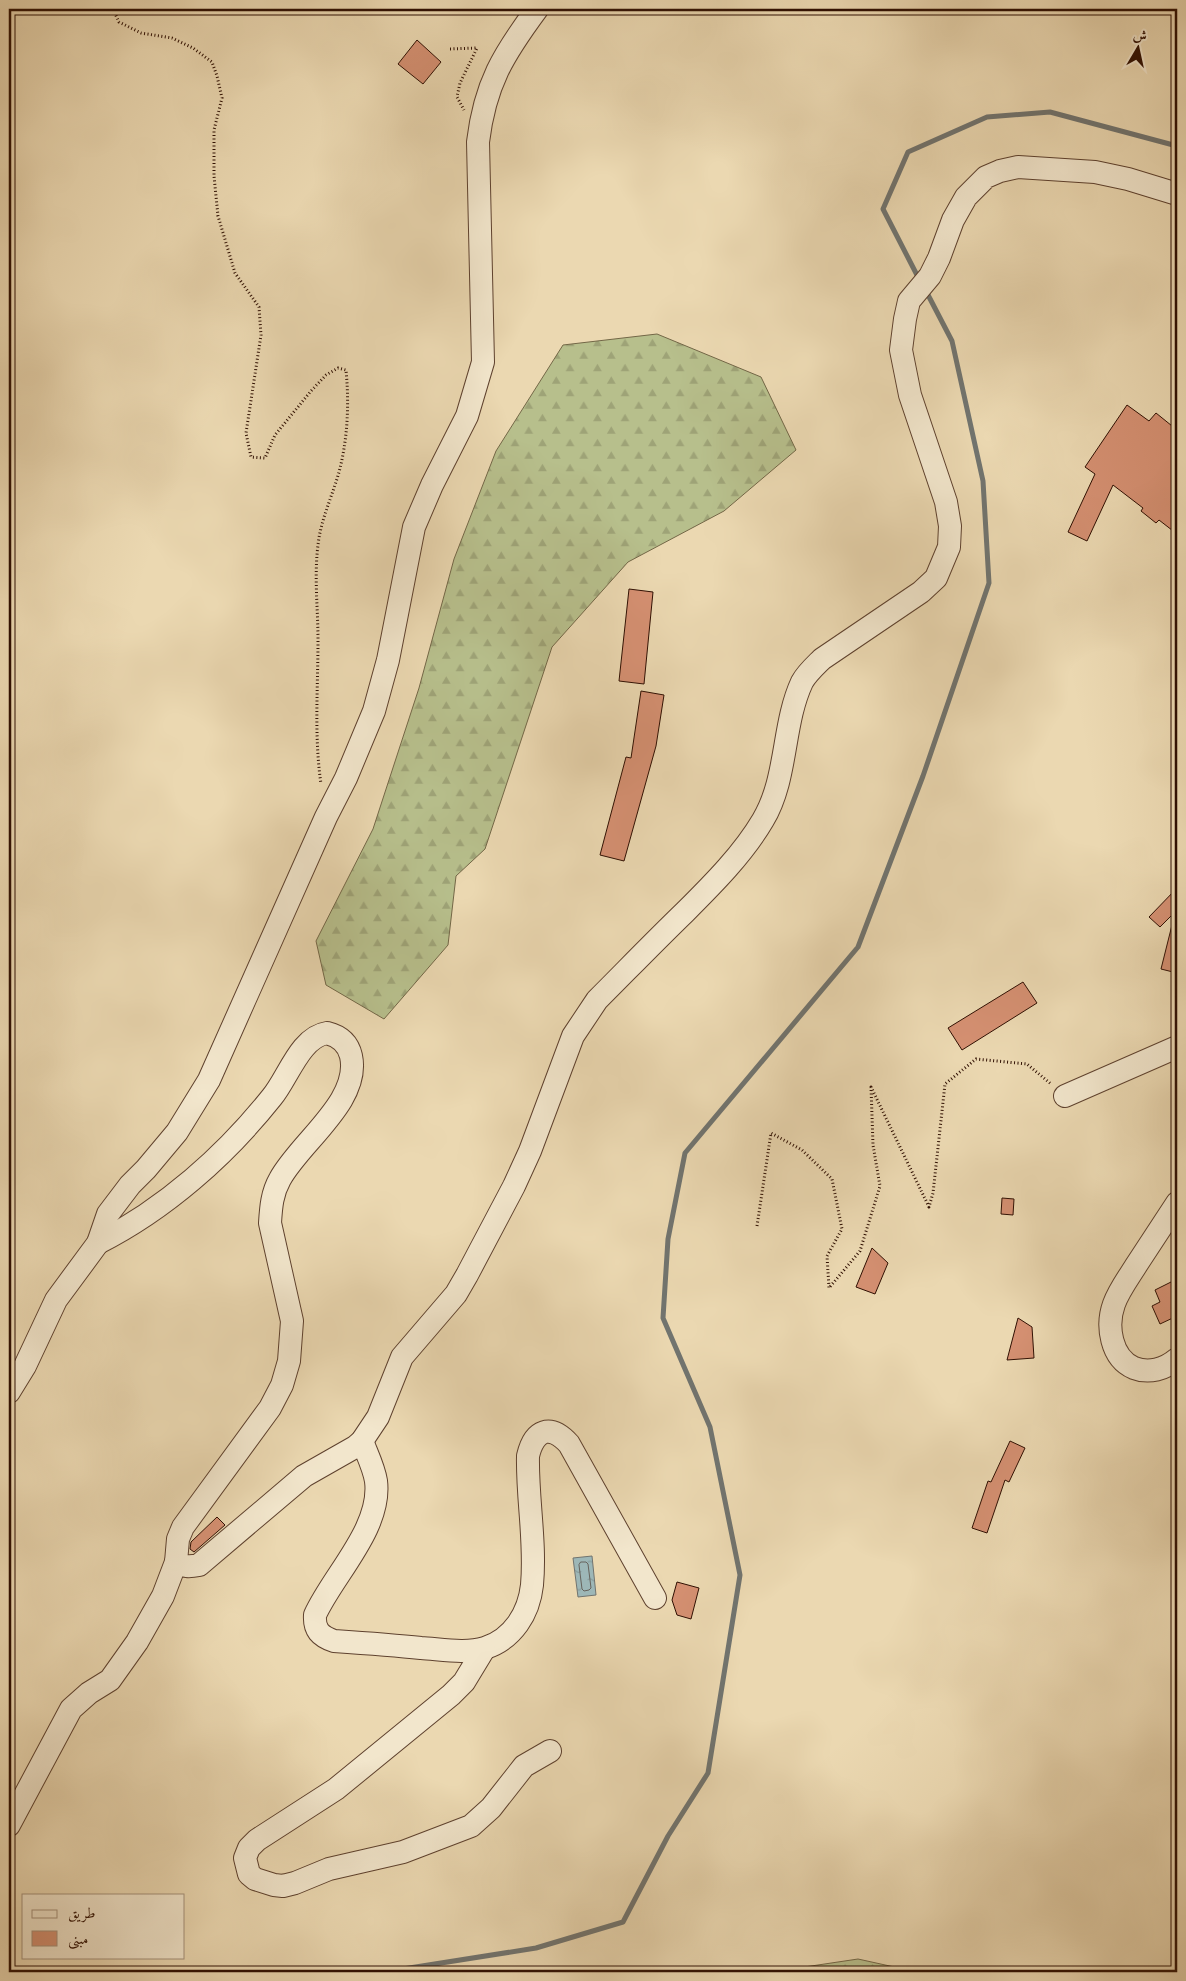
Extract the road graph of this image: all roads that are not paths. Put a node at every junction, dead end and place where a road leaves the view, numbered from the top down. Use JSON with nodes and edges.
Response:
{"nodes":[{"id":1,"x":537,"y":9,"type":"edge"},
{"id":2,"x":1177,"y":194,"type":"edge"},
{"id":3,"x":1177,"y":1047,"type":"edge"},
{"id":4,"x":1065,"y":1096,"type":"road end"},
{"id":5,"x":1177,"y":1203,"type":"edge"},
{"id":6,"x":98,"y":1242,"type":"junction"},
{"id":7,"x":1177,"y":1359,"type":"edge"},
{"id":8,"x":9,"y":1392,"type":"edge"},
{"id":9,"x":362,"y":1441,"type":"junction"},
{"id":10,"x":176,"y":1562,"type":"junction"},
{"id":11,"x":655,"y":1598,"type":"dead end"},
{"id":12,"x":484,"y":1648,"type":"junction"},
{"id":13,"x":550,"y":1752,"type":"dead end"},
{"id":14,"x":9,"y":1825,"type":"edge"}],
"edges":[{"from":1,"to":6,"type":"street"},
{"from":2,"to":9,"type":"street"},
{"from":3,"to":4,"type":"street"},
{"from":5,"to":7,"type":"street"},
{"from":6,"to":8,"type":"street"},
{"from":6,"to":10,"type":"street"},
{"from":9,"to":10,"type":"street"},
{"from":9,"to":12,"type":"street"},
{"from":10,"to":14,"type":"street"},
{"from":11,"to":12,"type":"street"},
{"from":12,"to":13,"type":"street"}]}
